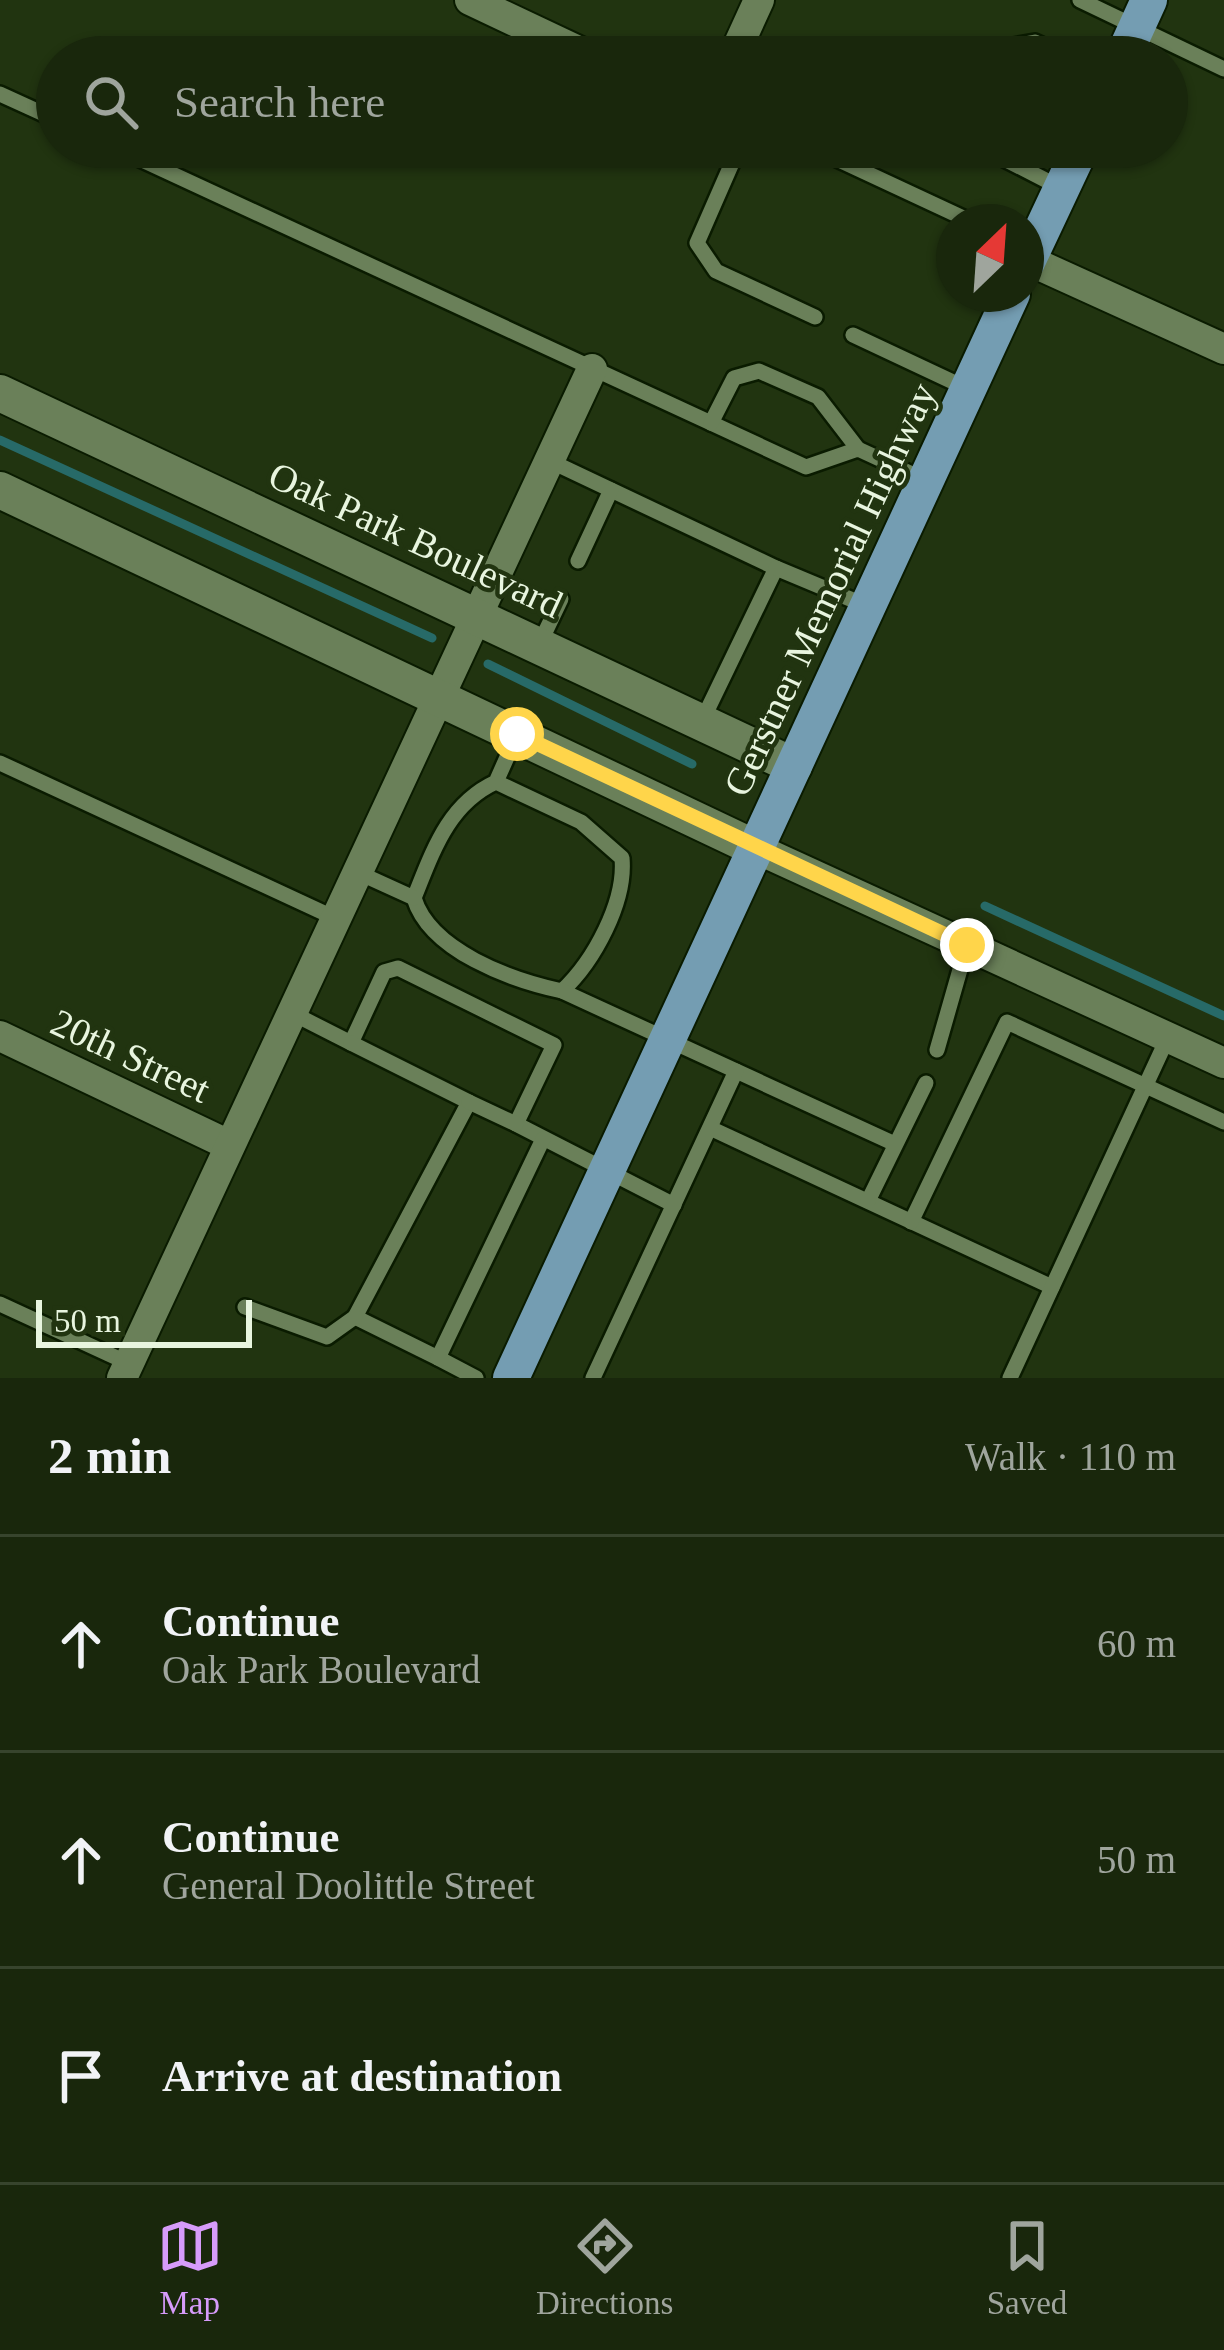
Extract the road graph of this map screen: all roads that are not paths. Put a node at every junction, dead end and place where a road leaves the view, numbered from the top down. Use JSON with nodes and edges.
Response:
{"nodes":[{"id":1,"x":470,"y":0,"type":"edge"},
{"id":2,"x":760,"y":0,"type":"edge"},
{"id":3,"x":1080,"y":0,"type":"edge"},
{"id":4,"x":1136,"y":28,"type":"edge"},
{"id":5,"x":546,"y":36,"type":"edge"},
{"id":6,"x":743,"y":36,"type":"edge"},
{"id":7,"x":1188,"y":52,"type":"edge"},
{"id":8,"x":1224,"y":68,"type":"edge"},
{"id":9,"x":0,"y":94,"type":"edge"},
{"id":10,"x":36,"y":111,"type":"edge"},
{"id":11,"x":159,"y":168,"type":"edge"},
{"id":12,"x":730,"y":168,"type":"edge"},
{"id":13,"x":857,"y":168,"type":"edge"},
{"id":14,"x":1022,"y":168,"type":"edge"},
{"id":15,"x":1071,"y":168,"type":"edge"},
{"id":16,"x":1061,"y":188,"type":"junction"},
{"id":17,"x":936,"y":205,"type":"edge"},
{"id":18,"x":1044,"y":223,"type":"edge"},
{"id":19,"x":1044,"y":263,"type":"edge"},
{"id":20,"x":1004,"y":312,"type":"edge"},
{"id":21,"x":815,"y":317,"type":"dead end"},
{"id":22,"x":854,"y":335,"type":"dead end"},
{"id":23,"x":1224,"y":349,"type":"edge"},
{"id":24,"x":592,"y":369,"type":"junction"},
{"id":25,"x":968,"y":389,"type":"junction"},
{"id":26,"x":0,"y":393,"type":"edge"},
{"id":27,"x":710,"y":423,"type":"junction"},
{"id":28,"x":858,"y":449,"type":"junction"},
{"id":29,"x":550,"y":461,"type":"junction"},
{"id":30,"x":926,"y":480,"type":"junction"},
{"id":31,"x":0,"y":490,"type":"edge"},
{"id":32,"x":611,"y":490,"type":"junction"},
{"id":33,"x":578,"y":561,"type":"dead end"},
{"id":34,"x":776,"y":568,"type":"junction"},
{"id":35,"x":561,"y":599,"type":"dead end"},
{"id":36,"x":868,"y":607,"type":"junction"},
{"id":37,"x":480,"y":614,"type":"junction"},
{"id":38,"x":539,"y":643,"type":"junction"},
{"id":39,"x":442,"y":698,"type":"junction"},
{"id":40,"x":702,"y":721,"type":"junction"},
{"id":41,"x":517,"y":734,"type":"junction"},
{"id":42,"x":0,"y":763,"type":"edge"},
{"id":43,"x":794,"y":766,"type":"junction"},
{"id":44,"x":496,"y":782,"type":"junction"},
{"id":45,"x":755,"y":848,"type":"junction"},
{"id":46,"x":359,"y":873,"type":"junction"},
{"id":47,"x":414,"y":898,"type":"junction"},
{"id":48,"x":337,"y":919,"type":"junction"},
{"id":49,"x":967,"y":945,"type":"junction"},
{"id":50,"x":562,"y":991,"type":"junction"},
{"id":51,"x":292,"y":1013,"type":"junction"},
{"id":52,"x":0,"y":1036,"type":"edge"},
{"id":53,"x":1168,"y":1037,"type":"junction"},
{"id":54,"x":667,"y":1040,"type":"junction"},
{"id":55,"x":352,"y":1043,"type":"junction"},
{"id":56,"x":938,"y":1050,"type":"dead end"},
{"id":57,"x":1224,"y":1063,"type":"edge"},
{"id":58,"x":736,"y":1071,"type":"junction"},
{"id":59,"x":926,"y":1083,"type":"dead end"},
{"id":60,"x":1145,"y":1086,"type":"junction"},
{"id":61,"x":469,"y":1102,"type":"junction"},
{"id":62,"x":1224,"y":1122,"type":"edge"},
{"id":63,"x":516,"y":1124,"type":"junction"},
{"id":64,"x":710,"y":1128,"type":"junction"},
{"id":65,"x":544,"y":1139,"type":"junction"},
{"id":66,"x":895,"y":1144,"type":"junction"},
{"id":67,"x":229,"y":1145,"type":"junction"},
{"id":68,"x":605,"y":1173,"type":"junction"},
{"id":69,"x":868,"y":1201,"type":"junction"},
{"id":70,"x":674,"y":1205,"type":"junction"},
{"id":71,"x":911,"y":1222,"type":"junction"},
{"id":72,"x":1052,"y":1287,"type":"junction"},
{"id":73,"x":0,"y":1304,"type":"edge"},
{"id":74,"x":245,"y":1307,"type":"dead end"},
{"id":75,"x":355,"y":1317,"type":"junction"},
{"id":76,"x":438,"y":1358,"type":"junction"},
{"id":77,"x":125,"y":1371,"type":"edge"},
{"id":78,"x":520,"y":1375,"type":"edge"},
{"id":79,"x":476,"y":1378,"type":"edge"},
{"id":80,"x":593,"y":1378,"type":"edge"},
{"id":81,"x":1010,"y":1378,"type":"edge"}],
"edges":[{"from":1,"to":5,"type":"street"},
{"from":2,"to":6,"type":"street"},
{"from":3,"to":4,"type":"lane"},
{"from":7,"to":8,"type":"lane"},
{"from":9,"to":10,"type":"lane"},
{"from":11,"to":24,"type":"lane"},
{"from":12,"to":21,"type":"lane"},
{"from":13,"to":17,"type":"lane"},
{"from":14,"to":16,"type":"lane"},
{"from":15,"to":16,"type":"main road"},
{"from":16,"to":18,"type":"main road"},
{"from":19,"to":23,"type":"street"},
{"from":20,"to":25,"type":"main road","name":"Gerstner Memorial Highway"},
{"from":22,"to":25,"type":"lane"},
{"from":24,"to":27,"type":"lane"},
{"from":24,"to":29,"type":"street"},
{"from":25,"to":30,"type":"main road","name":"Gerstner Memorial Highway"},
{"from":26,"to":37,"type":"street","name":"Oak Park Boulevard"},
{"from":27,"to":28,"type":"lane"},
{"from":27,"to":28,"type":"lane"},
{"from":28,"to":30,"type":"lane"},
{"from":29,"to":32,"type":"lane"},
{"from":29,"to":37,"type":"street"},
{"from":30,"to":36,"type":"main road","name":"Gerstner Memorial Highway"},
{"from":31,"to":39,"type":"street"},
{"from":32,"to":33,"type":"lane"},
{"from":32,"to":34,"type":"lane"},
{"from":34,"to":36,"type":"lane"},
{"from":34,"to":40,"type":"lane"},
{"from":35,"to":38,"type":"lane"},
{"from":36,"to":43,"type":"main road","name":"Gerstner Memorial Highway"},
{"from":37,"to":38,"type":"street","name":"Oak Park Boulevard"},
{"from":37,"to":39,"type":"street"},
{"from":38,"to":40,"type":"street","name":"Oak Park Boulevard"},
{"from":39,"to":41,"type":"street"},
{"from":39,"to":46,"type":"street"},
{"from":40,"to":43,"type":"street","name":"Oak Park Boulevard"},
{"from":41,"to":44,"type":"lane"},
{"from":41,"to":45,"type":"street"},
{"from":42,"to":48,"type":"lane"},
{"from":43,"to":45,"type":"main road","name":"Gerstner Memorial Highway"},
{"from":44,"to":47,"type":"lane"},
{"from":44,"to":50,"type":"lane"},
{"from":45,"to":49,"type":"street"},
{"from":45,"to":54,"type":"main road","name":"Gerstner Memorial Highway"},
{"from":46,"to":47,"type":"lane"},
{"from":46,"to":48,"type":"street"},
{"from":47,"to":50,"type":"lane"},
{"from":48,"to":51,"type":"street"},
{"from":49,"to":53,"type":"street"},
{"from":49,"to":56,"type":"lane"},
{"from":50,"to":54,"type":"lane"},
{"from":51,"to":55,"type":"lane"},
{"from":51,"to":67,"type":"street"},
{"from":52,"to":67,"type":"street","name":"20th Street"},
{"from":53,"to":57,"type":"street"},
{"from":53,"to":60,"type":"lane"},
{"from":54,"to":58,"type":"lane"},
{"from":54,"to":68,"type":"main road","name":"Gerstner Memorial Highway"},
{"from":55,"to":61,"type":"lane"},
{"from":55,"to":63,"type":"lane"},
{"from":58,"to":64,"type":"lane"},
{"from":58,"to":66,"type":"lane"},
{"from":59,"to":66,"type":"lane"},
{"from":60,"to":62,"type":"lane"},
{"from":60,"to":71,"type":"lane"},
{"from":60,"to":72,"type":"lane"},
{"from":61,"to":63,"type":"lane"},
{"from":61,"to":75,"type":"lane"},
{"from":63,"to":65,"type":"lane"},
{"from":64,"to":69,"type":"lane"},
{"from":64,"to":70,"type":"lane"},
{"from":65,"to":68,"type":"lane"},
{"from":65,"to":76,"type":"lane"},
{"from":66,"to":69,"type":"lane"},
{"from":67,"to":77,"type":"street"},
{"from":68,"to":70,"type":"lane"},
{"from":68,"to":78,"type":"main road","name":"Gerstner Memorial Highway"},
{"from":69,"to":71,"type":"lane"},
{"from":70,"to":80,"type":"lane"},
{"from":71,"to":72,"type":"lane"},
{"from":72,"to":81,"type":"lane"},
{"from":73,"to":77,"type":"lane"},
{"from":74,"to":75,"type":"lane"},
{"from":75,"to":76,"type":"lane"},
{"from":76,"to":79,"type":"lane"}]}
